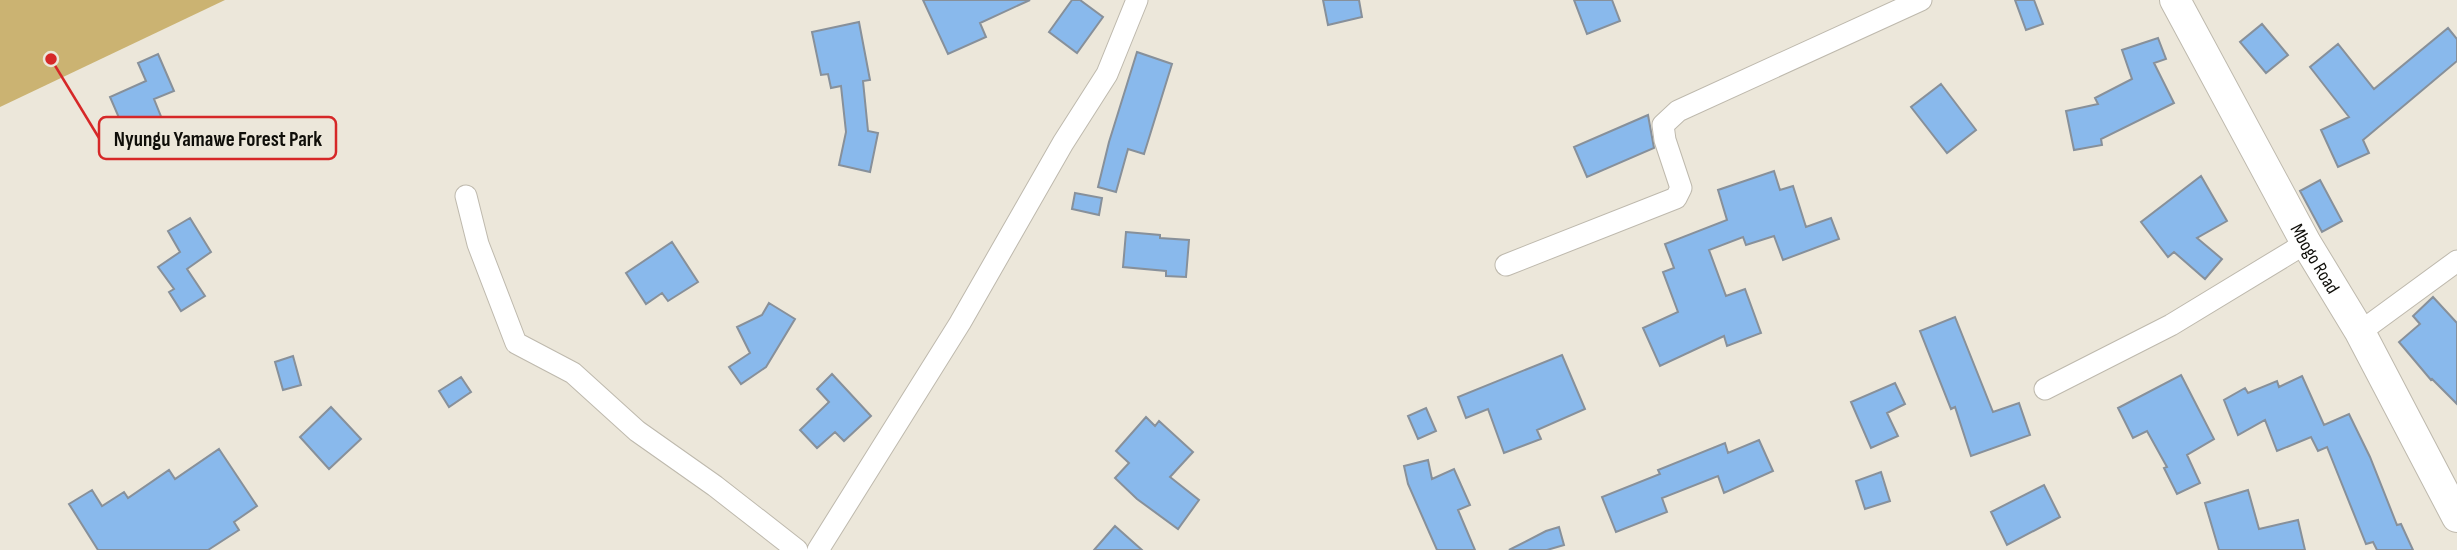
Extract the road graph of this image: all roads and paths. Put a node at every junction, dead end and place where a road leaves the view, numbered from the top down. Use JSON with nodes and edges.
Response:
{"nodes":[{"id":1,"x":1137,"y":0,"type":"edge"},
{"id":2,"x":1921,"y":0,"type":"edge"},
{"id":3,"x":2175,"y":0,"type":"edge"},
{"id":4,"x":466,"y":196,"type":"dead end"},
{"id":5,"x":2306,"y":243,"type":"junction"},
{"id":6,"x":2457,"y":261,"type":"edge"},
{"id":7,"x":1506,"y":265,"type":"dead end"},
{"id":8,"x":2360,"y":332,"type":"junction"},
{"id":9,"x":2045,"y":389,"type":"dead end"},
{"id":10,"x":2457,"y":517,"type":"edge"},
{"id":11,"x":797,"y":550,"type":"edge"},
{"id":12,"x":818,"y":550,"type":"edge"}],
"edges":[{"from":1,"to":12,"type":"street"},
{"from":2,"to":7,"type":"street"},
{"from":3,"to":5,"type":"main road","name":"Mbogo Road"},
{"from":4,"to":11,"type":"street"},
{"from":5,"to":8,"type":"main road","name":"Mbogo Road"},
{"from":5,"to":9,"type":"street"},
{"from":6,"to":8,"type":"street"},
{"from":8,"to":10,"type":"main road","name":"Mbogo Road"}]}
